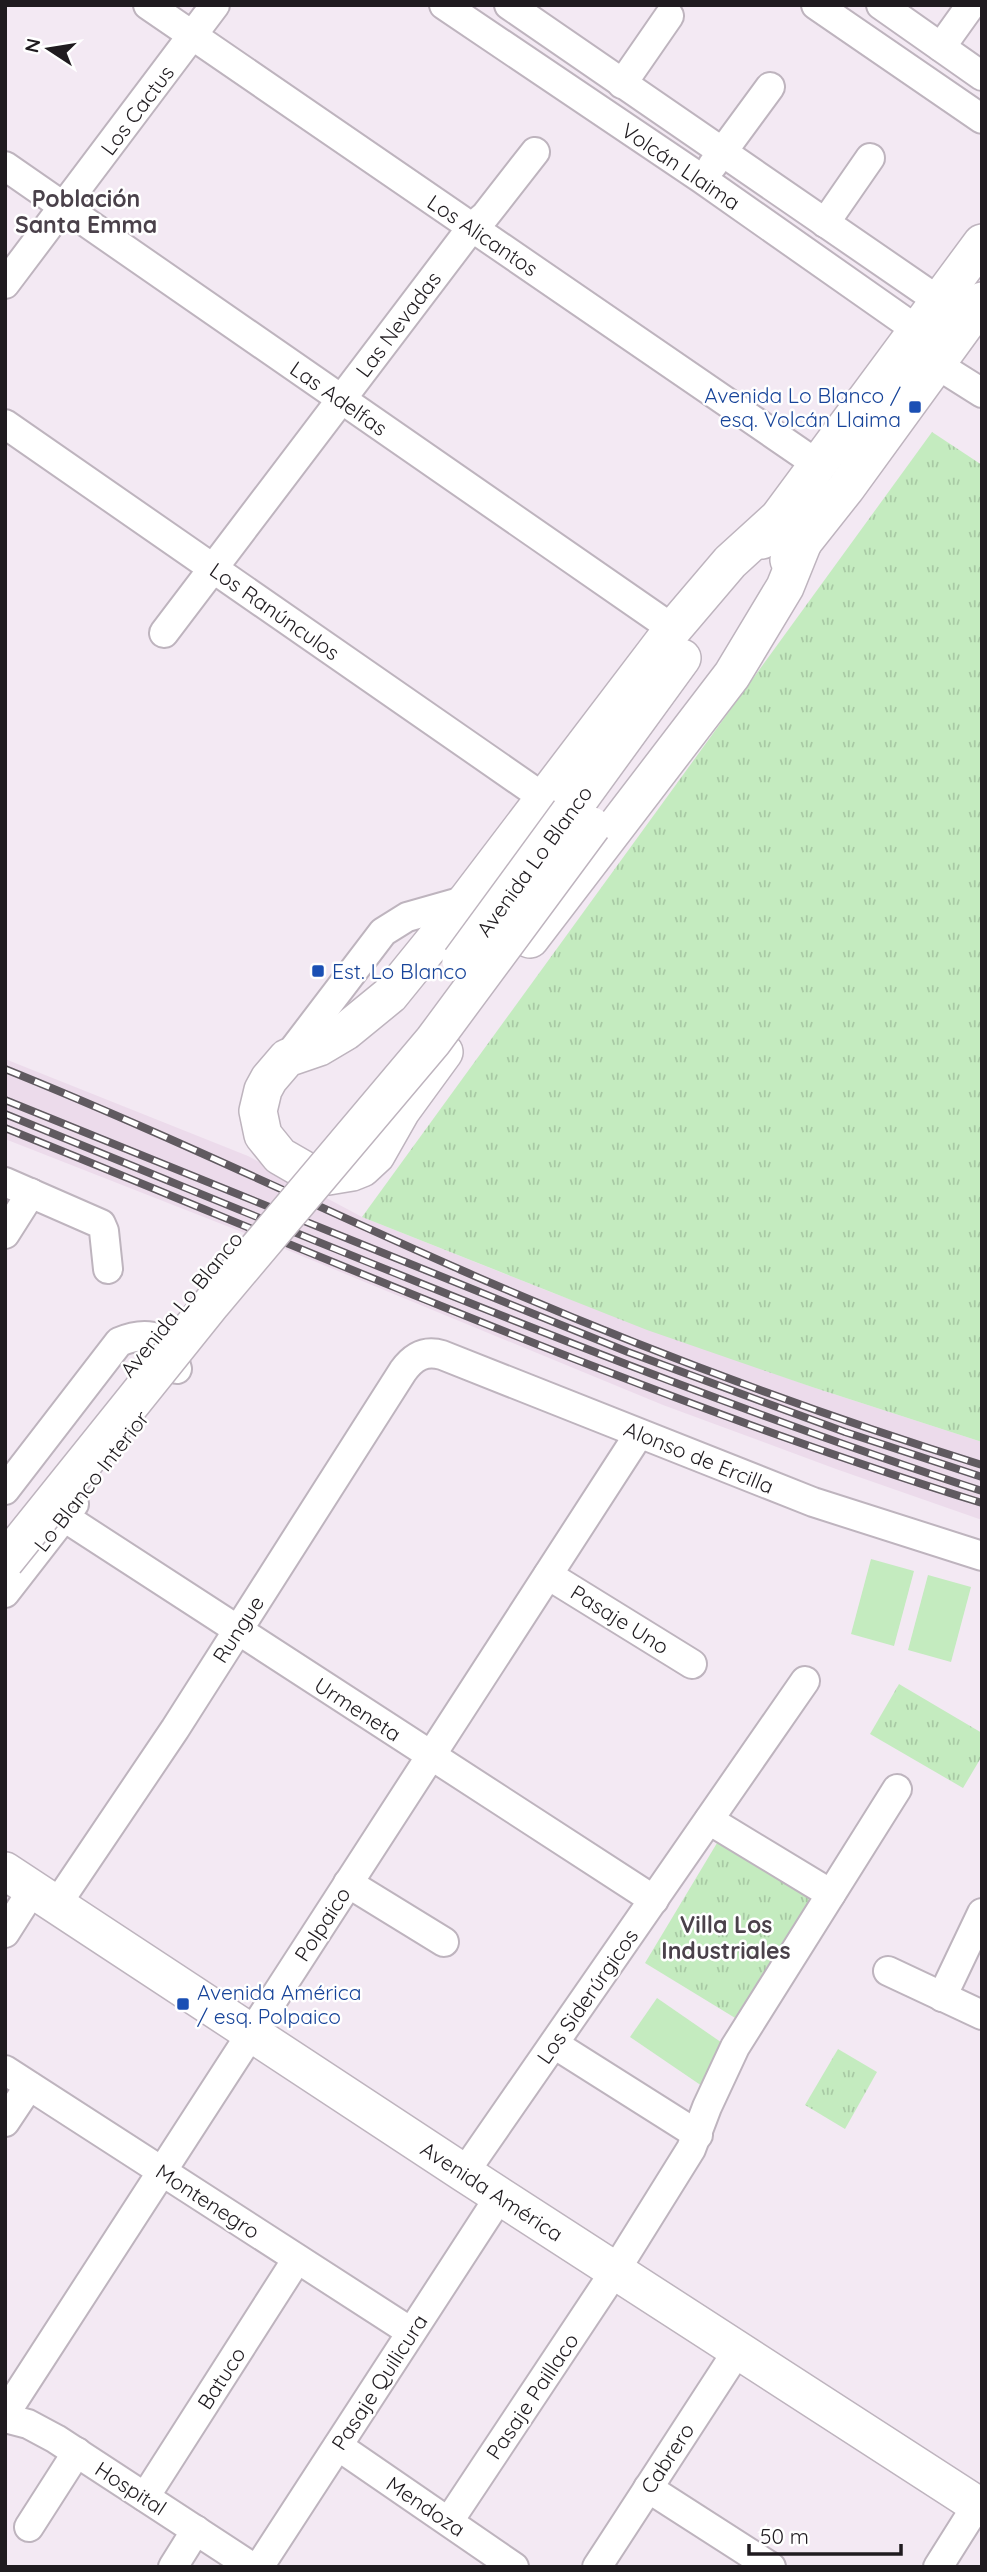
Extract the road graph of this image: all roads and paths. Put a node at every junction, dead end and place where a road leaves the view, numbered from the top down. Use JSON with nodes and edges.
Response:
{"nodes":[{"id":1,"x":148,"y":5,"type":"edge"},
{"id":2,"x":215,"y":5,"type":"edge"},
{"id":3,"x":443,"y":5,"type":"edge"},
{"id":4,"x":881,"y":5,"type":"edge"},
{"id":5,"x":971,"y":5,"type":"edge"},
{"id":6,"x":817,"y":6,"type":"edge"},
{"id":7,"x":520,"y":8,"type":"edge"},
{"id":8,"x":669,"y":16,"type":"dead end"},
{"id":9,"x":193,"y":36,"type":"junction"},
{"id":10,"x":501,"y":45,"type":"junction"},
{"id":11,"x":941,"y":47,"type":"junction"},
{"id":12,"x":982,"y":76,"type":"edge"},
{"id":13,"x":622,"y":84,"type":"junction"},
{"id":14,"x":771,"y":87,"type":"dead end"},
{"id":15,"x":982,"y":119,"type":"edge"},
{"id":16,"x":535,"y":152,"type":"dead end"},
{"id":17,"x":722,"y":152,"type":"junction"},
{"id":18,"x":870,"y":159,"type":"dead end"},
{"id":19,"x":5,"y":166,"type":"edge"},
{"id":20,"x":702,"y":179,"type":"junction"},
{"id":21,"x":64,"y":206,"type":"junction"},
{"id":22,"x":825,"y":223,"type":"junction"},
{"id":23,"x":472,"y":227,"type":"junction"},
{"id":24,"x":982,"y":243,"type":"edge"},
{"id":25,"x":5,"y":284,"type":"edge"},
{"id":26,"x":939,"y":301,"type":"junction"},
{"id":27,"x":982,"y":301,"type":"edge"},
{"id":28,"x":917,"y":330,"type":"junction"},
{"id":29,"x":936,"y":364,"type":"junction"},
{"id":30,"x":982,"y":393,"type":"edge"},
{"id":31,"x":341,"y":399,"type":"junction"},
{"id":32,"x":5,"y":424,"type":"edge"},
{"id":33,"x":817,"y":464,"type":"junction"},
{"id":34,"x":789,"y":531,"type":"junction"},
{"id":35,"x":213,"y":568,"type":"junction"},
{"id":36,"x":673,"y":629,"type":"junction"},
{"id":37,"x":163,"y":633,"type":"dead end"},
{"id":38,"x":569,"y":812,"type":"junction"},
{"id":39,"x":467,"y":900,"type":"junction"},
{"id":40,"x":287,"y":1059,"type":"junction"},
{"id":41,"x":5,"y":1182,"type":"edge"},
{"id":42,"x":31,"y":1193,"type":"junction"},
{"id":43,"x":5,"y":1234,"type":"edge"},
{"id":44,"x":108,"y":1269,"type":"dead end"},
{"id":45,"x":221,"y":1311,"type":"dead end"},
{"id":46,"x":419,"y":1355,"type":"joint"},
{"id":47,"x":177,"y":1369,"type":"junction"},
{"id":48,"x":639,"y":1434,"type":"junction"},
{"id":49,"x":7,"y":1484,"type":"edge"},
{"id":50,"x":64,"y":1517,"type":"junction"},
{"id":51,"x":5,"y":1523,"type":"edge"},
{"id":52,"x":982,"y":1556,"type":"edge"},
{"id":53,"x":5,"y":1561,"type":"edge"},
{"id":54,"x":548,"y":1575,"type":"junction"},
{"id":55,"x":5,"y":1593,"type":"edge"},
{"id":56,"x":237,"y":1630,"type":"junction"},
{"id":57,"x":692,"y":1664,"type":"dead end"},
{"id":58,"x":805,"y":1681,"type":"dead end"},
{"id":59,"x":431,"y":1756,"type":"junction"},
{"id":60,"x":897,"y":1789,"type":"dead end"},
{"id":61,"x":709,"y":1820,"type":"junction"},
{"id":62,"x":348,"y":1883,"type":"junction"},
{"id":63,"x":32,"y":1888,"type":"edge"},
{"id":64,"x":831,"y":1894,"type":"junction"},
{"id":65,"x":654,"y":1900,"type":"junction"},
{"id":66,"x":982,"y":1913,"type":"edge"},
{"id":67,"x":5,"y":1933,"type":"edge"},
{"id":68,"x":444,"y":1942,"type":"dead end"},
{"id":69,"x":888,"y":1971,"type":"dead end"},
{"id":70,"x":942,"y":1997,"type":"junction"},
{"id":71,"x":982,"y":2015,"type":"edge"},
{"id":72,"x":252,"y":2033,"type":"junction"},
{"id":73,"x":554,"y":2044,"type":"junction"},
{"id":74,"x":5,"y":2070,"type":"edge"},
{"id":75,"x":29,"y":2086,"type":"junction"},
{"id":76,"x":5,"y":2122,"type":"edge"},
{"id":77,"x":698,"y":2135,"type":"junction"},
{"id":78,"x":161,"y":2171,"type":"junction"},
{"id":79,"x":464,"y":2173,"type":"junction"},
{"id":80,"x":500,"y":2196,"type":"junction"},
{"id":81,"x":298,"y":2259,"type":"junction"},
{"id":82,"x":615,"y":2271,"type":"junction"},
{"id":83,"x":411,"y":2332,"type":"junction"},
{"id":84,"x":738,"y":2350,"type":"junction"},
{"id":85,"x":5,"y":2416,"type":"edge"},
{"id":86,"x":338,"y":2446,"type":"junction"},
{"id":87,"x":77,"y":2452,"type":"junction"},
{"id":88,"x":648,"y":2487,"type":"junction"},
{"id":89,"x":145,"y":2497,"type":"junction"},
{"id":90,"x":980,"y":2507,"type":"edge"},
{"id":91,"x":449,"y":2521,"type":"junction"},
{"id":92,"x":29,"y":2527,"type":"dead end"},
{"id":93,"x":196,"y":2530,"type":"junction"},
{"id":94,"x":173,"y":2567,"type":"edge"},
{"id":95,"x":252,"y":2567,"type":"edge"},
{"id":96,"x":259,"y":2567,"type":"edge"},
{"id":97,"x":514,"y":2567,"type":"edge"},
{"id":98,"x":597,"y":2567,"type":"edge"},
{"id":99,"x":771,"y":2567,"type":"edge"},
{"id":100,"x":938,"y":2567,"type":"edge"}],
"edges":[{"from":1,"to":9,"type":"street","name":"Los Alicantos"},
{"from":2,"to":9,"type":"street","name":"Los Cactus"},
{"from":3,"to":10,"type":"street","name":"Volcán Llaima"},
{"from":4,"to":11,"type":"street"},
{"from":5,"to":11,"type":"street"},
{"from":6,"to":15,"type":"street"},
{"from":7,"to":10,"type":"street"},
{"from":7,"to":13,"type":"street","name":"Volcán Llaima"},
{"from":8,"to":13,"type":"street"},
{"from":9,"to":21,"type":"street","name":"Los Cactus"},
{"from":9,"to":23,"type":"street","name":"Los Alicantos"},
{"from":10,"to":20,"type":"street","name":"Volcán Llaima"},
{"from":11,"to":12,"type":"street"},
{"from":13,"to":17,"type":"street","name":"Volcán Llaima"},
{"from":14,"to":17,"type":"street"},
{"from":16,"to":23,"type":"street","name":"Las Nevadas"},
{"from":17,"to":20,"type":"street"},
{"from":17,"to":22,"type":"street","name":"Volcán Llaima"},
{"from":18,"to":22,"type":"street"},
{"from":19,"to":21,"type":"street","name":"Las Adelfas"},
{"from":20,"to":28,"type":"street","name":"Volcán Llaima"},
{"from":21,"to":25,"type":"street","name":"Los Cactus"},
{"from":21,"to":31,"type":"street","name":"Las Adelfas"},
{"from":22,"to":26,"type":"street","name":"Volcán Llaima"},
{"from":23,"to":31,"type":"street","name":"Las Nevadas"},
{"from":23,"to":33,"type":"street","name":"Los Alicantos"},
{"from":24,"to":26,"type":"main road","name":"Avenida Lo Blanco"},
{"from":26,"to":28,"type":"main road","name":"Avenida Lo Blanco"},
{"from":27,"to":29,"type":"main road","name":"Avenida Lo Blanco"},
{"from":28,"to":33,"type":"main road","name":"Avenida Lo Blanco"},
{"from":29,"to":30,"type":"street"},
{"from":29,"to":34,"type":"main road","name":"Avenida Lo Blanco"},
{"from":31,"to":35,"type":"street","name":"Las Nevadas"},
{"from":31,"to":36,"type":"street","name":"Las Adelfas"},
{"from":32,"to":35,"type":"street","name":"Los Ranúnculos"},
{"from":33,"to":34,"type":"main road","name":"Avenida Lo Blanco"},
{"from":34,"to":36,"type":"main road"},
{"from":34,"to":38,"type":"main road","name":"Avenida Lo Blanco"},
{"from":34,"to":40,"type":"main road"},
{"from":35,"to":37,"type":"street","name":"Las Nevadas"},
{"from":35,"to":38,"type":"street","name":"Los Ranúnculos"},
{"from":36,"to":38,"type":"main road"},
{"from":38,"to":39,"type":"main road"},
{"from":38,"to":51,"type":"main road","name":"Avenida Lo Blanco","bridge":true},
{"from":38,"to":53,"type":"main road","name":"Avenida Lo Blanco","bridge":true},
{"from":39,"to":40,"type":"main road"},
{"from":39,"to":40,"type":"street","name":"Avenida Lo Blanco"},
{"from":41,"to":42,"type":"street"},
{"from":42,"to":43,"type":"street"},
{"from":42,"to":44,"type":"street"},
{"from":45,"to":47,"type":"street","name":"Lo Blanco Interior"},
{"from":46,"to":48,"type":"street","name":"Alonso de Ercilla"},
{"from":46,"to":56,"type":"street","name":"Rungue"},
{"from":47,"to":49,"type":"street"},
{"from":47,"to":50,"type":"street","name":"Lo Blanco Interior"},
{"from":48,"to":52,"type":"street","name":"Alonso de Ercilla"},
{"from":48,"to":54,"type":"street","name":"Polpaico"},
{"from":50,"to":55,"type":"street","name":"Lo Blanco Interior"},
{"from":50,"to":56,"type":"street","name":"Urmeneta"},
{"from":54,"to":57,"type":"street","name":"Pasaje Uno"},
{"from":54,"to":59,"type":"street","name":"Polpaico"},
{"from":56,"to":59,"type":"street","name":"Urmeneta"},
{"from":56,"to":63,"type":"street","name":"Rungue"},
{"from":58,"to":61,"type":"street","name":"Los Siderúrgicos"},
{"from":59,"to":62,"type":"street","name":"Polpaico"},
{"from":59,"to":65,"type":"street","name":"Urmeneta"},
{"from":60,"to":64,"type":"street","name":"Pasaje Paillaco"},
{"from":61,"to":64,"type":"street"},
{"from":61,"to":65,"type":"street","name":"Los Siderúrgicos"},
{"from":62,"to":68,"type":"street"},
{"from":62,"to":72,"type":"street","name":"Polpaico"},
{"from":63,"to":67,"type":"street","name":"Rungue"},
{"from":63,"to":72,"type":"main road","name":"Avenida América"},
{"from":64,"to":77,"type":"street","name":"Pasaje Paillaco"},
{"from":65,"to":73,"type":"street","name":"Los Siderúrgicos"},
{"from":66,"to":70,"type":"street"},
{"from":69,"to":70,"type":"street"},
{"from":70,"to":71,"type":"street"},
{"from":72,"to":78,"type":"street","name":"Polpaico"},
{"from":72,"to":79,"type":"main road","name":"Avenida América"},
{"from":73,"to":77,"type":"street"},
{"from":73,"to":79,"type":"street","name":"Los Siderúrgicos"},
{"from":74,"to":75,"type":"street","name":"Montenegro"},
{"from":75,"to":76,"type":"street"},
{"from":75,"to":78,"type":"street","name":"Montenegro"},
{"from":77,"to":82,"type":"street","name":"Pasaje Paillaco"},
{"from":78,"to":81,"type":"street","name":"Montenegro"},
{"from":78,"to":85,"type":"street","name":"Polpaico"},
{"from":79,"to":80,"type":"main road","name":"Avenida América"},
{"from":80,"to":82,"type":"main road","name":"Avenida América"},
{"from":80,"to":83,"type":"street","name":"Pasaje Quilicura"},
{"from":81,"to":83,"type":"street","name":"Montenegro"},
{"from":81,"to":89,"type":"street","name":"Batuco"},
{"from":82,"to":84,"type":"main road","name":"Avenida América"},
{"from":82,"to":91,"type":"street","name":"Pasaje Paillaco"},
{"from":83,"to":86,"type":"street","name":"Pasaje Quilicura"},
{"from":84,"to":88,"type":"street","name":"Cabrero"},
{"from":84,"to":90,"type":"main road","name":"Avenida América"},
{"from":85,"to":87,"type":"street","name":"Hospital"},
{"from":86,"to":91,"type":"street","name":"Mendoza"},
{"from":86,"to":96,"type":"street","name":"Pasaje Quilicura"},
{"from":87,"to":89,"type":"street","name":"Hospital"},
{"from":87,"to":92,"type":"street"},
{"from":88,"to":98,"type":"street","name":"Cabrero"},
{"from":88,"to":99,"type":"street"},
{"from":89,"to":93,"type":"street","name":"Hospital"},
{"from":90,"to":100,"type":"street"},
{"from":91,"to":97,"type":"street","name":"Mendoza"},
{"from":93,"to":94,"type":"street"},
{"from":93,"to":95,"type":"street","name":"Hospital"}]}
